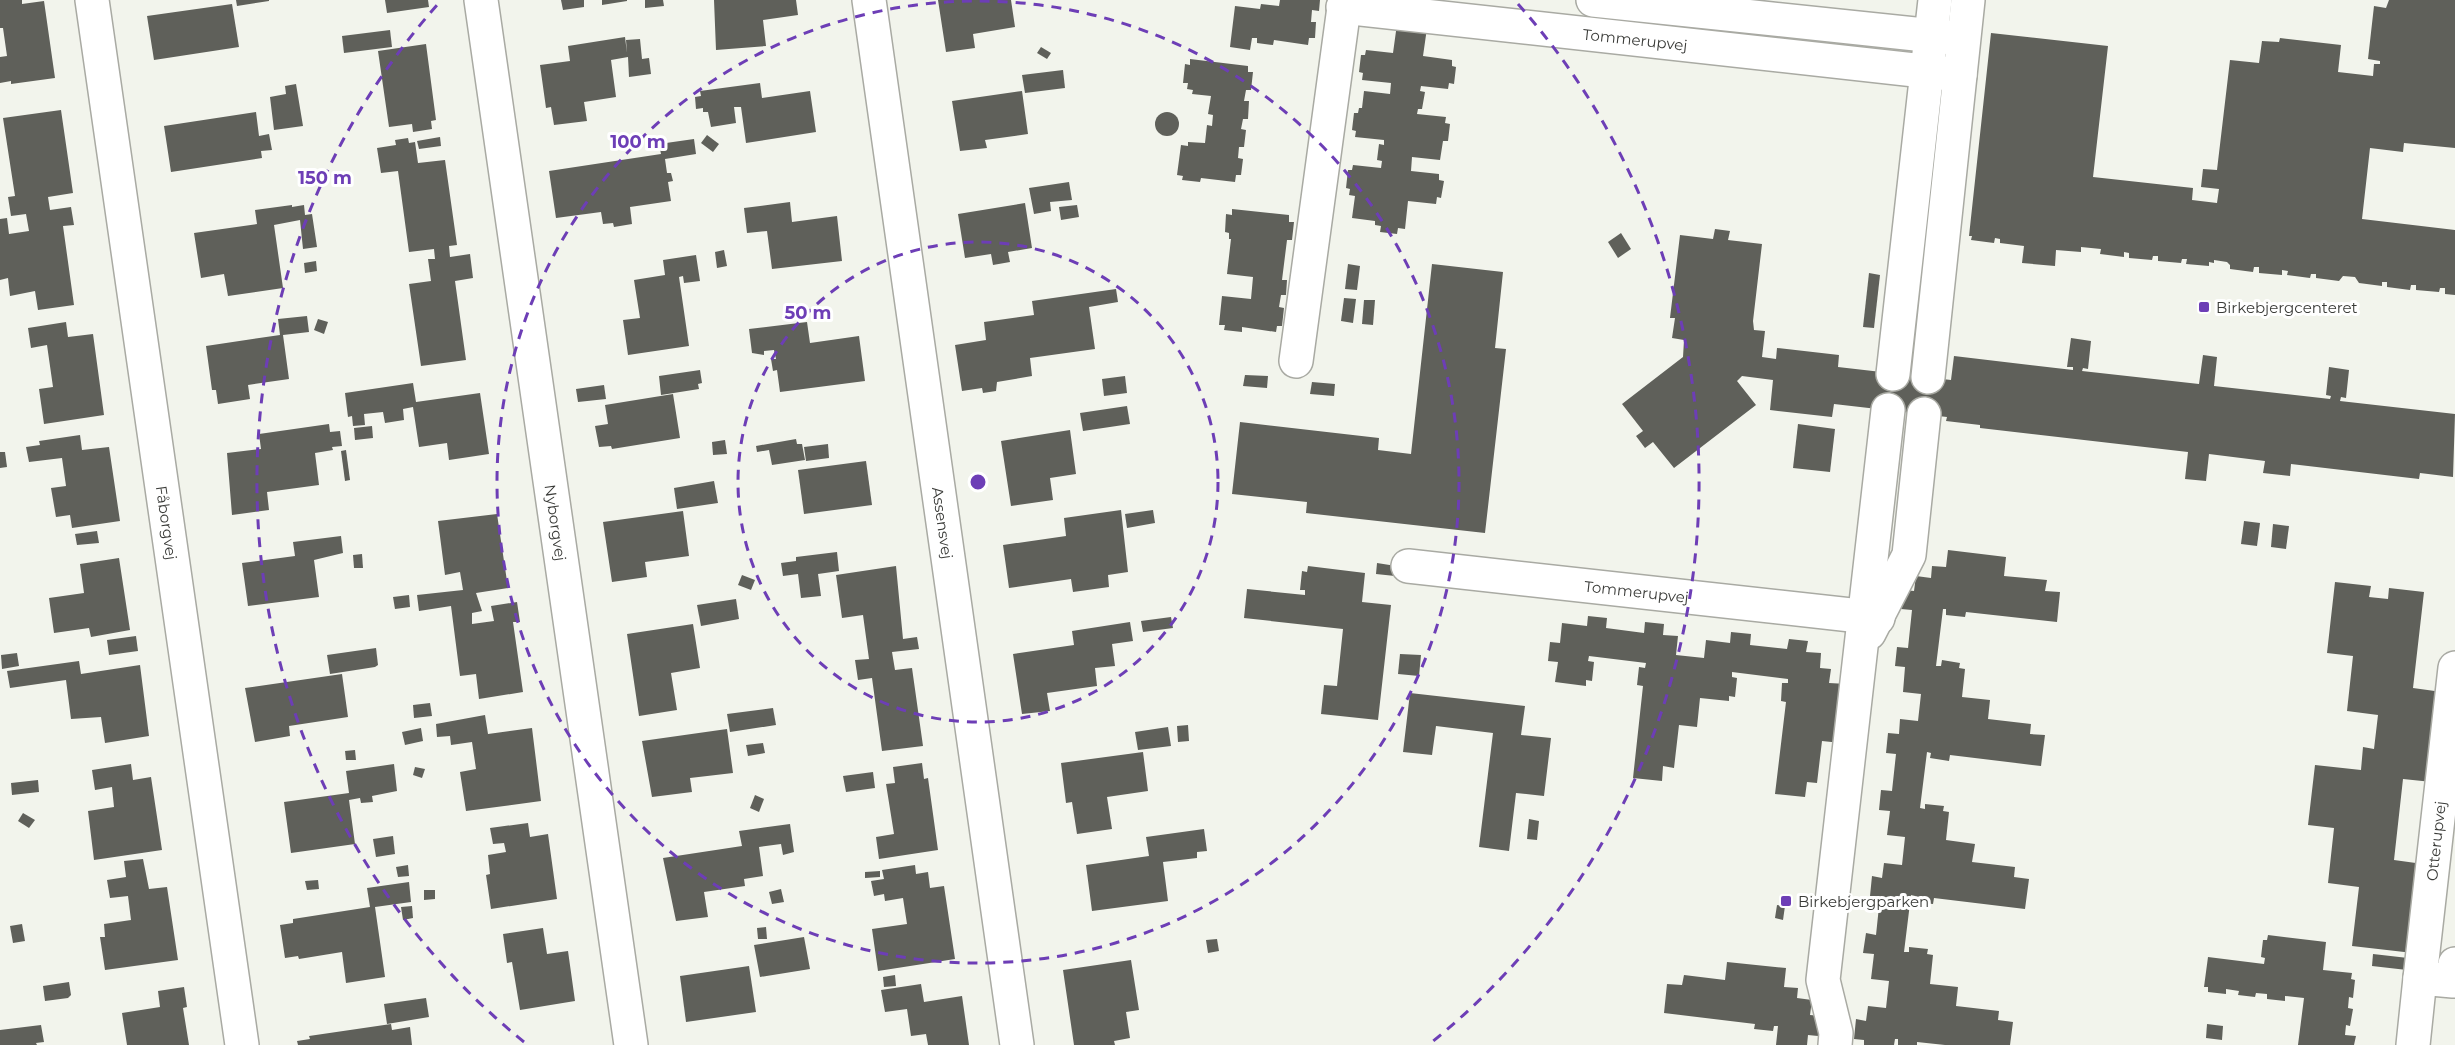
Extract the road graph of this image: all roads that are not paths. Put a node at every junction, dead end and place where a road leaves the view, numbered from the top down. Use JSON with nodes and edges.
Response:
{"nodes":[{"id":1,"x":92,"y":0,"type":"edge"},
{"id":2,"x":481,"y":0,"type":"edge"},
{"id":3,"x":868,"y":0,"type":"edge"},
{"id":4,"x":1593,"y":0,"type":"edge"},
{"id":5,"x":1935,"y":0,"type":"edge"},
{"id":6,"x":1968,"y":0,"type":"edge"},
{"id":7,"x":1344,"y":4,"type":"edge"},
{"id":8,"x":1931,"y":36,"type":"junction"},
{"id":9,"x":1964,"y":39,"type":"junction"},
{"id":10,"x":1927,"y":71,"type":"junction"},
{"id":11,"x":1960,"y":75,"type":"junction"},
{"id":12,"x":1296,"y":362,"type":"dead end"},
{"id":13,"x":1893,"y":374,"type":"dead end"},
{"id":14,"x":1928,"y":377,"type":"dead end"},
{"id":15,"x":1888,"y":410,"type":"dead end"},
{"id":16,"x":1924,"y":414,"type":"dead end"},
{"id":17,"x":1408,"y":566,"type":"dead end"},
{"id":18,"x":1868,"y":626,"type":"junction"},
{"id":19,"x":2455,"y":668,"type":"edge"},
{"id":20,"x":2454,"y":973,"type":"edge"},
{"id":21,"x":2420,"y":978,"type":"junction"},
{"id":22,"x":242,"y":1045,"type":"edge"},
{"id":23,"x":631,"y":1045,"type":"edge"},
{"id":24,"x":1017,"y":1045,"type":"edge"},
{"id":25,"x":1835,"y":1045,"type":"edge"},
{"id":26,"x":2413,"y":1045,"type":"edge"}],
"edges":[{"from":1,"to":22,"type":"street","name":"Fåborgvej"},
{"from":2,"to":23,"type":"street","name":"Nyborgvej"},
{"from":3,"to":24,"type":"street","name":"Assensvej"},
{"from":4,"to":8,"type":"street"},
{"from":5,"to":8,"type":"street"},
{"from":6,"to":9,"type":"street"},
{"from":7,"to":10,"type":"street","name":"Tommerupvej"},
{"from":7,"to":12,"type":"street","name":"Tommerupvej"},
{"from":8,"to":9,"type":"street"},
{"from":8,"to":10,"type":"street"},
{"from":9,"to":11,"type":"street"},
{"from":10,"to":11,"type":"street","name":"Tommerupvej"},
{"from":10,"to":13,"type":"street"},
{"from":11,"to":14,"type":"street"},
{"from":15,"to":18,"type":"street"},
{"from":16,"to":18,"type":"street"},
{"from":17,"to":18,"type":"street","name":"Tommerupvej"},
{"from":18,"to":25,"type":"street"},
{"from":19,"to":21,"type":"street","name":"Otterupvej"},
{"from":20,"to":21,"type":"street"},
{"from":21,"to":26,"type":"street","name":"Otterupvej"}]}
